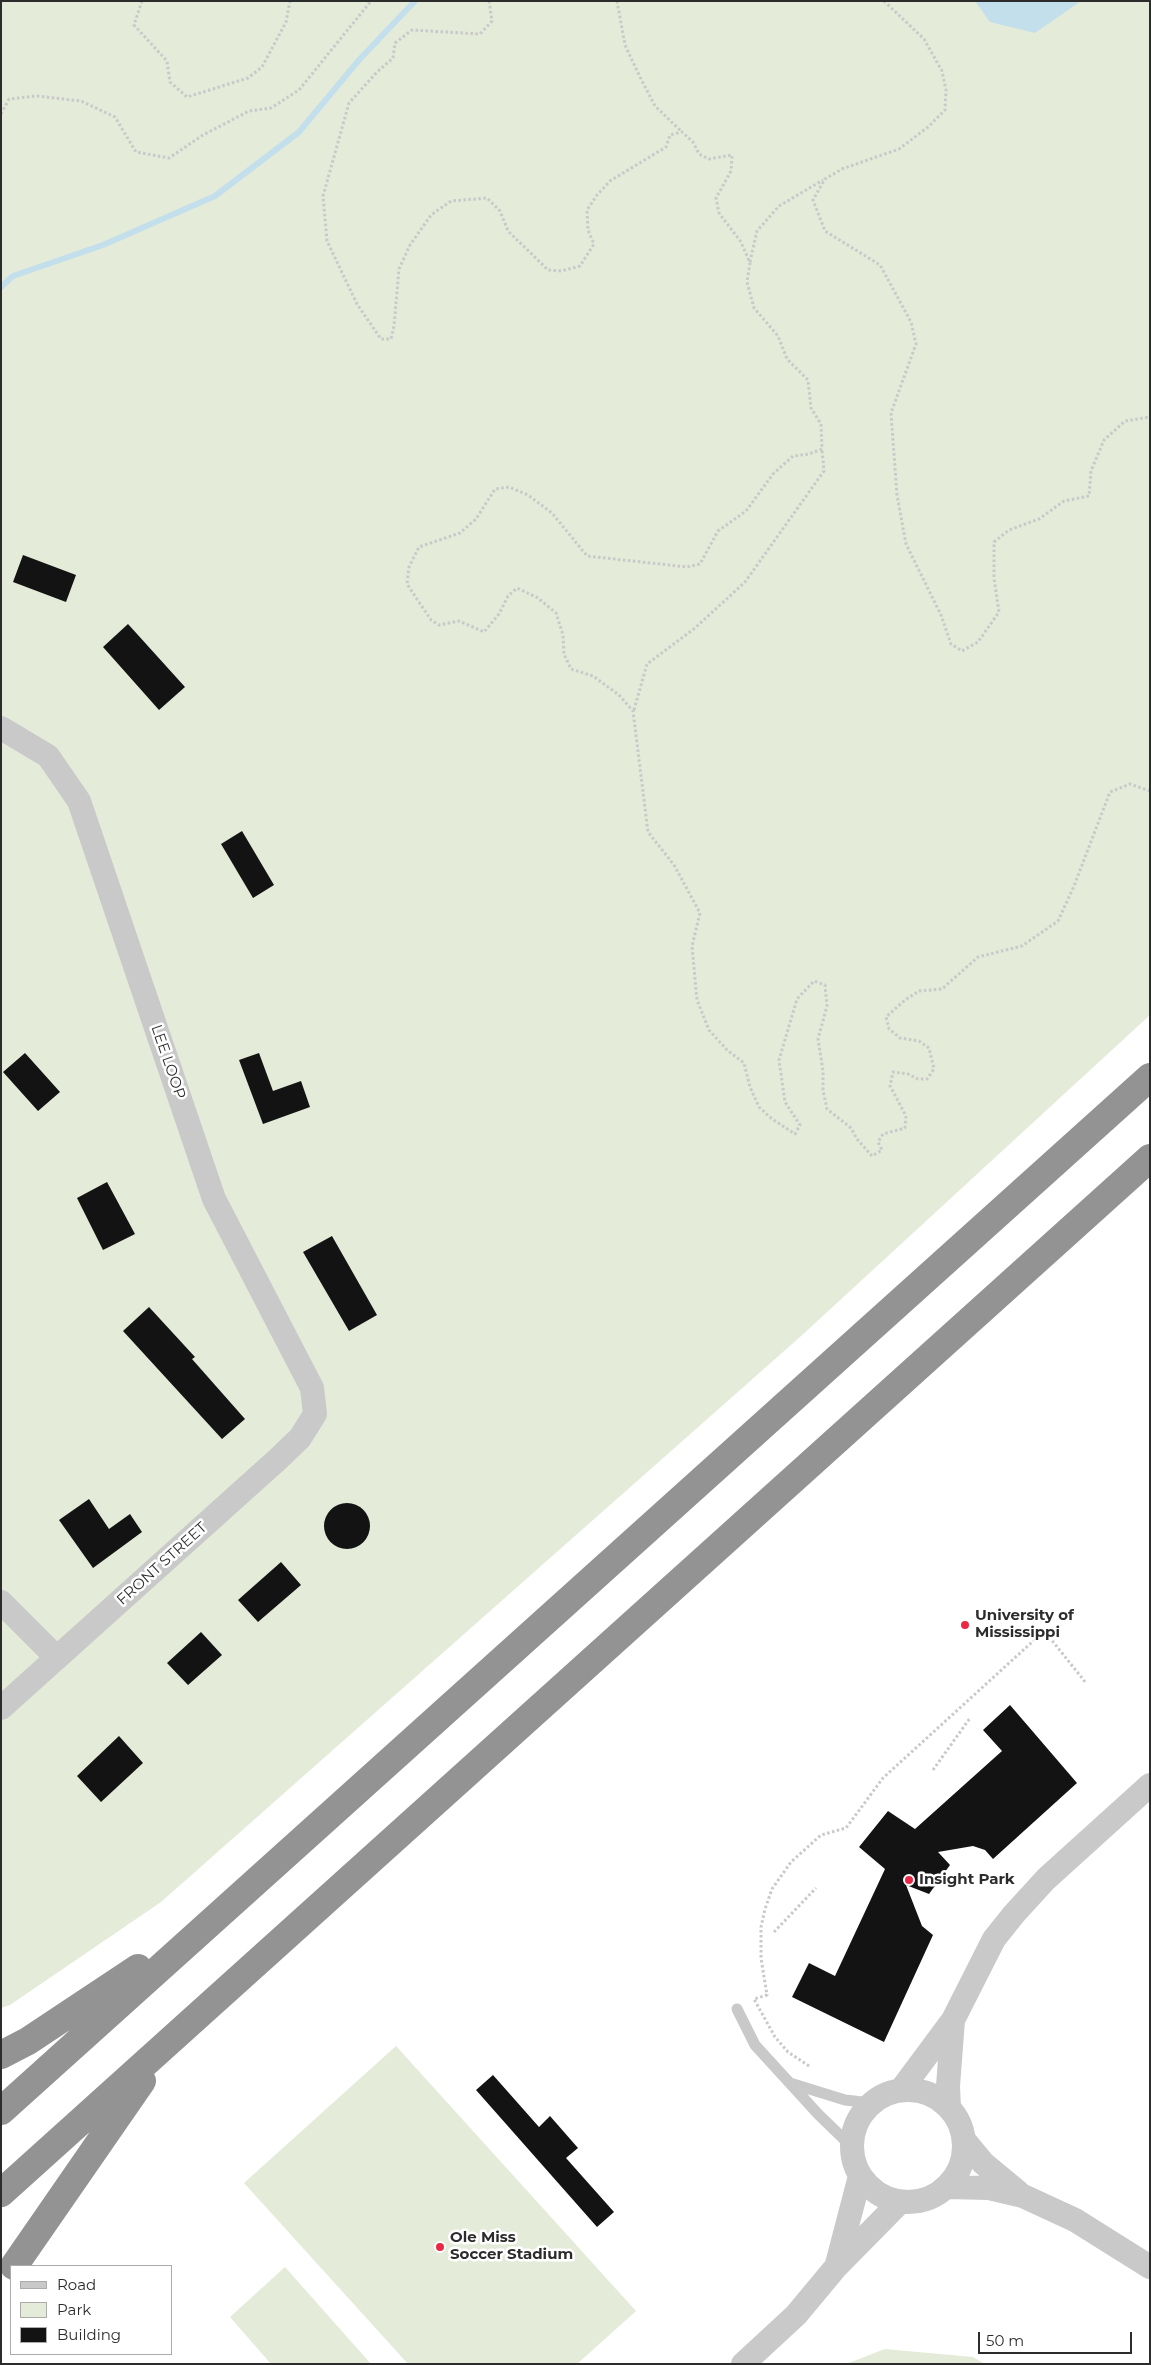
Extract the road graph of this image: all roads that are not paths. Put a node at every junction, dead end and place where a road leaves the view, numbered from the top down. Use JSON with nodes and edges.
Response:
{"nodes":[{"id":1,"x":1,"y":728,"type":"edge"},
{"id":2,"x":1150,"y":1077,"type":"edge"},
{"id":3,"x":1150,"y":1158,"type":"edge"},
{"id":4,"x":315,"y":1414,"type":"joint"},
{"id":5,"x":1,"y":1602,"type":"edge"},
{"id":6,"x":57,"y":1658,"type":"junction"},
{"id":7,"x":1,"y":1708,"type":"edge"},
{"id":8,"x":1150,"y":1785,"type":"edge"},
{"id":9,"x":231,"y":1902,"type":"junction"},
{"id":10,"x":738,"y":2009,"type":"dead end"},
{"id":11,"x":953,"y":2020,"type":"junction"},
{"id":12,"x":172,"y":2039,"type":"junction"},
{"id":13,"x":1,"y":2055,"type":"edge"},
{"id":14,"x":788,"y":2083,"type":"junction"},
{"id":15,"x":902,"y":2090,"type":"junction"},
{"id":16,"x":871,"y":2103,"type":"junction"},
{"id":17,"x":949,"y":2108,"type":"junction"},
{"id":18,"x":1,"y":2111,"type":"edge"},
{"id":19,"x":964,"y":2140,"type":"junction"},
{"id":20,"x":851,"y":2146,"type":"junction"},
{"id":21,"x":860,"y":2176,"type":"junction"},
{"id":22,"x":946,"y":2187,"type":"junction"},
{"id":23,"x":1,"y":2193,"type":"edge"},
{"id":24,"x":1023,"y":2196,"type":"junction"},
{"id":25,"x":900,"y":2202,"type":"junction"},
{"id":26,"x":15,"y":2265,"type":"edge"},
{"id":27,"x":1150,"y":2267,"type":"edge"},
{"id":28,"x":836,"y":2268,"type":"junction"},
{"id":29,"x":10,"y":2272,"type":"edge"},
{"id":30,"x":1,"y":2285,"type":"edge"},
{"id":31,"x":743,"y":2364,"type":"edge"}],
"edges":[{"from":1,"to":4,"type":"street","name":"LEE LOOP"},
{"from":2,"to":9,"type":"highway"},
{"from":3,"to":12,"type":"highway"},
{"from":4,"to":6,"type":"street","name":"FRONT STREET"},
{"from":5,"to":6,"type":"street"},
{"from":6,"to":7,"type":"street","name":"FRONT STREET"},
{"from":8,"to":11,"type":"street"},
{"from":9,"to":13,"type":"highway"},
{"from":9,"to":18,"type":"highway"},
{"from":10,"to":14,"type":"lane"},
{"from":11,"to":15,"type":"street"},
{"from":11,"to":17,"type":"street"},
{"from":12,"to":23,"type":"highway"},
{"from":12,"to":26,"type":"highway"},
{"from":14,"to":16,"type":"lane"},
{"from":14,"to":20,"type":"lane"},
{"from":15,"to":16,"type":"street"},
{"from":15,"to":17,"type":"street"},
{"from":16,"to":20,"type":"street"},
{"from":17,"to":19,"type":"street"},
{"from":19,"to":22,"type":"street"},
{"from":19,"to":24,"type":"street"},
{"from":20,"to":21,"type":"street"},
{"from":21,"to":25,"type":"street"},
{"from":21,"to":28,"type":"street"},
{"from":22,"to":24,"type":"street"},
{"from":22,"to":25,"type":"street"},
{"from":24,"to":27,"type":"street"},
{"from":25,"to":28,"type":"street"},
{"from":28,"to":31,"type":"street"},
{"from":29,"to":30,"type":"highway"}]}
